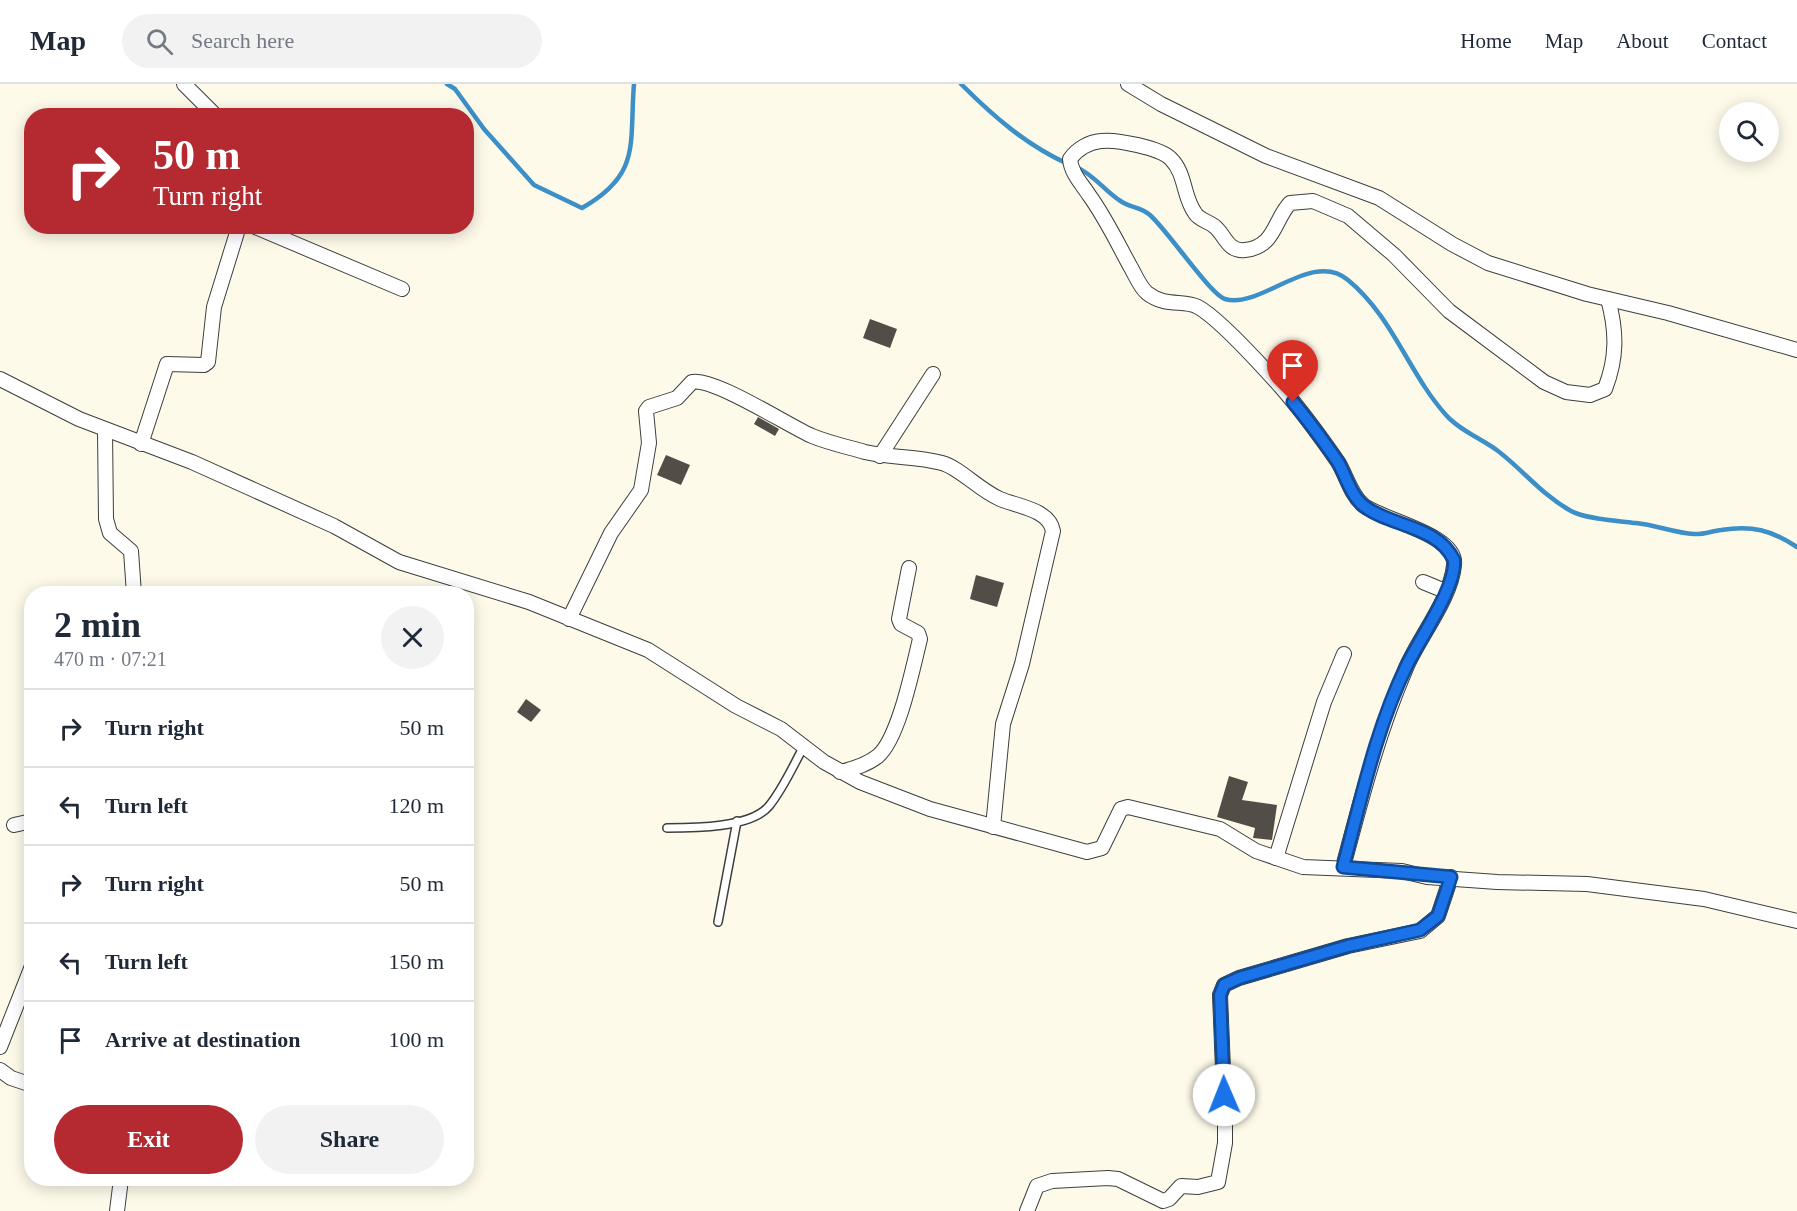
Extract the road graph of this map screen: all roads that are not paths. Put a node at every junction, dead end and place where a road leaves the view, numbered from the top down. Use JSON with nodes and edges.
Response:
{"nodes":[{"id":1,"x":184,"y":84,"type":"edge"},
{"id":2,"x":1128,"y":84,"type":"edge"},
{"id":3,"x":208,"y":108,"type":"edge"},
{"id":4,"x":237,"y":234,"type":"edge"},
{"id":5,"x":272,"y":234,"type":"edge"},
{"id":6,"x":402,"y":289,"type":"dead end"},
{"id":7,"x":1608,"y":299,"type":"junction"},
{"id":8,"x":1797,"y":350,"type":"edge"},
{"id":9,"x":933,"y":374,"type":"dead end"},
{"id":10,"x":0,"y":379,"type":"edge"},
{"id":11,"x":105,"y":430,"type":"junction"},
{"id":12,"x":141,"y":444,"type":"junction"},
{"id":13,"x":880,"y":456,"type":"junction"},
{"id":14,"x":909,"y":568,"type":"dead end"},
{"id":15,"x":1424,"y":582,"type":"dead end"},
{"id":16,"x":133,"y":586,"type":"edge"},
{"id":17,"x":1446,"y":591,"type":"junction"},
{"id":18,"x":569,"y":619,"type":"junction"},
{"id":19,"x":1344,"y":654,"type":"dead end"},
{"id":20,"x":804,"y":746,"type":"junction"},
{"id":21,"x":840,"y":772,"type":"junction"},
{"id":22,"x":737,"y":821,"type":"junction"},
{"id":23,"x":24,"y":823,"type":"edge"},
{"id":24,"x":14,"y":825,"type":"dead end"},
{"id":25,"x":993,"y":827,"type":"junction"},
{"id":26,"x":667,"y":828,"type":"dead end"},
{"id":27,"x":1276,"y":858,"type":"junction"},
{"id":28,"x":1343,"y":867,"type":"junction"},
{"id":29,"x":1451,"y":877,"type":"junction"},
{"id":30,"x":1797,"y":921,"type":"edge"},
{"id":31,"x":718,"y":922,"type":"dead end"},
{"id":32,"x":24,"y":986,"type":"edge"},
{"id":33,"x":0,"y":1047,"type":"edge"},
{"id":34,"x":0,"y":1070,"type":"edge"},
{"id":35,"x":24,"y":1082,"type":"edge"},
{"id":36,"x":120,"y":1186,"type":"edge"},
{"id":37,"x":117,"y":1211,"type":"edge"},
{"id":38,"x":1027,"y":1211,"type":"edge"}],
"edges":[{"from":1,"to":3,"type":"street"},
{"from":2,"to":7,"type":"street"},
{"from":4,"to":12,"type":"street"},
{"from":5,"to":6,"type":"street"},
{"from":7,"to":8,"type":"street"},
{"from":7,"to":17,"type":"street"},
{"from":9,"to":13,"type":"street"},
{"from":10,"to":11,"type":"street"},
{"from":11,"to":12,"type":"street"},
{"from":11,"to":16,"type":"street"},
{"from":12,"to":18,"type":"street"},
{"from":13,"to":18,"type":"street"},
{"from":13,"to":25,"type":"street"},
{"from":14,"to":21,"type":"street"},
{"from":15,"to":17,"type":"street"},
{"from":17,"to":28,"type":"street"},
{"from":18,"to":20,"type":"street"},
{"from":19,"to":27,"type":"street"},
{"from":20,"to":21,"type":"street"},
{"from":20,"to":22,"type":"lane"},
{"from":21,"to":25,"type":"street"},
{"from":22,"to":26,"type":"lane"},
{"from":22,"to":31,"type":"lane"},
{"from":23,"to":24,"type":"street"},
{"from":25,"to":27,"type":"street"},
{"from":27,"to":28,"type":"street"},
{"from":28,"to":29,"type":"street"},
{"from":29,"to":30,"type":"street"},
{"from":29,"to":38,"type":"street"},
{"from":32,"to":33,"type":"street"},
{"from":34,"to":35,"type":"street"},
{"from":36,"to":37,"type":"street"}]}
